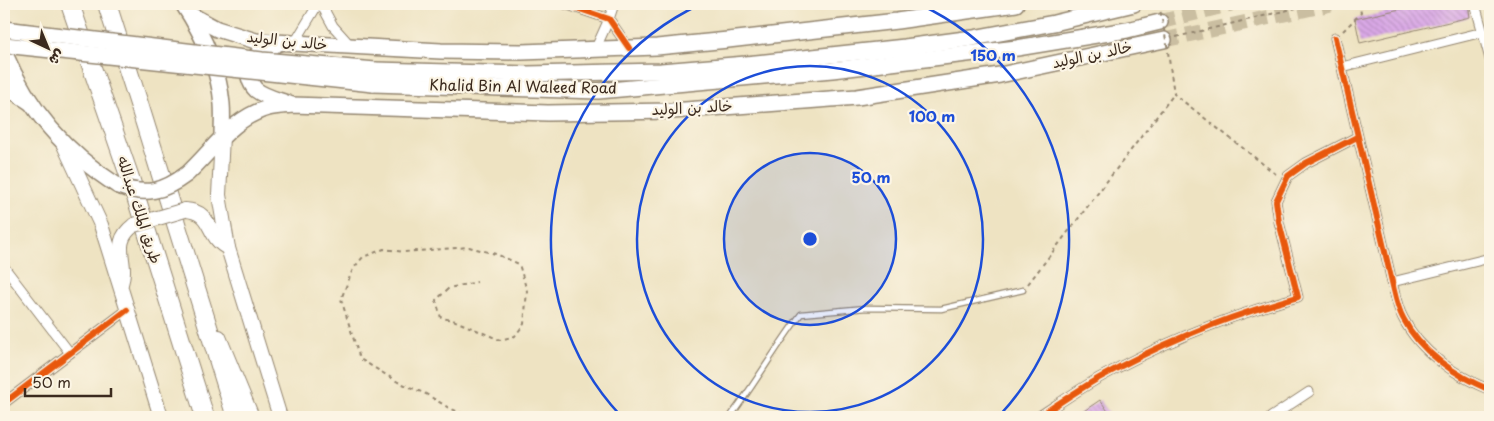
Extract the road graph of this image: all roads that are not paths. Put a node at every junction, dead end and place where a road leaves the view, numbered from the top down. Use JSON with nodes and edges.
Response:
{"nodes":[{"id":1,"x":70,"y":4,"type":"edge"},
{"id":2,"x":107,"y":4,"type":"edge"},
{"id":3,"x":318,"y":4,"type":"edge"},
{"id":4,"x":321,"y":4,"type":"edge"},
{"id":5,"x":566,"y":4,"type":"edge"},
{"id":6,"x":614,"y":4,"type":"edge"},
{"id":7,"x":1134,"y":4,"type":"edge"},
{"id":8,"x":1475,"y":4,"type":"edge"},
{"id":9,"x":1008,"y":5,"type":"edge"},
{"id":10,"x":187,"y":10,"type":"edge"},
{"id":11,"x":609,"y":19,"type":"junction"},
{"id":12,"x":1160,"y":22,"type":"tunnel mouth"},
{"id":13,"x":4,"y":30,"type":"edge"},
{"id":14,"x":1483,"y":32,"type":"junction"},
{"id":15,"x":1335,"y":38,"type":"road end"},
{"id":16,"x":288,"y":43,"type":"junction"},
{"id":17,"x":4,"y":45,"type":"edge"},
{"id":18,"x":1166,"y":45,"type":"tunnel mouth"},
{"id":19,"x":351,"y":47,"type":"junction"},
{"id":20,"x":629,"y":48,"type":"junction"},
{"id":21,"x":595,"y":50,"type":"junction"},
{"id":22,"x":4,"y":52,"type":"edge"},
{"id":23,"x":1490,"y":58,"type":"edge"},
{"id":24,"x":1342,"y":67,"type":"junction"},
{"id":25,"x":374,"y":77,"type":"junction"},
{"id":26,"x":4,"y":85,"type":"edge"},
{"id":27,"x":31,"y":104,"type":"junction"},
{"id":28,"x":292,"y":105,"type":"junction"},
{"id":29,"x":222,"y":136,"type":"junction"},
{"id":30,"x":1357,"y":137,"type":"junction"},
{"id":31,"x":63,"y":143,"type":"junction"},
{"id":32,"x":228,"y":248,"type":"junction"},
{"id":33,"x":1490,"y":258,"type":"edge"},
{"id":34,"x":4,"y":267,"type":"edge"},
{"id":35,"x":190,"y":269,"type":"junction"},
{"id":36,"x":1392,"y":282,"type":"junction"},
{"id":37,"x":120,"y":286,"type":"junction"},
{"id":38,"x":1023,"y":290,"type":"road end"},
{"id":39,"x":128,"y":310,"type":"junction"},
{"id":40,"x":70,"y":353,"type":"junction"},
{"id":41,"x":1490,"y":390,"type":"edge"},
{"id":42,"x":1309,"y":392,"type":"dead end"},
{"id":43,"x":4,"y":403,"type":"edge"},
{"id":44,"x":161,"y":417,"type":"edge"},
{"id":45,"x":205,"y":417,"type":"edge"},
{"id":46,"x":236,"y":417,"type":"edge"},
{"id":47,"x":252,"y":417,"type":"edge"},
{"id":48,"x":280,"y":417,"type":"edge"},
{"id":49,"x":730,"y":417,"type":"edge"},
{"id":50,"x":1038,"y":417,"type":"edge"},
{"id":51,"x":1271,"y":417,"type":"edge"}],
"edges":[{"from":1,"to":45,"type":"highway","name":"طريق الملك عبدالله"},
{"from":2,"to":35,"type":"highway","name":"طريق الملك عبدالله"},
{"from":3,"to":16,"type":"street"},
{"from":4,"to":19,"type":"street"},
{"from":5,"to":11,"type":"street"},
{"from":6,"to":11,"type":"street"},
{"from":7,"to":25,"type":"main road","name":"Khalid Bin Al Waleed Road"},
{"from":8,"to":14,"type":"street"},
{"from":9,"to":20,"type":"main road","name":"خالد بن الوليد"},
{"from":10,"to":16,"type":"main road","name":"خالد بن الوليد"},
{"from":10,"to":29,"type":"main road","name":"خالد بن الوليد"},
{"from":11,"to":20,"type":"street"},
{"from":11,"to":21,"type":"street"},
{"from":12,"to":25,"type":"main road","name":"Khalid Bin Al Waleed Road"},
{"from":13,"to":25,"type":"main road","name":"Khalid Bin Al Waleed Road","bridge":true},
{"from":14,"to":23,"type":"street"},
{"from":14,"to":24,"type":"street"},
{"from":15,"to":24,"type":"street"},
{"from":16,"to":19,"type":"main road","name":"خالد بن الوليد"},
{"from":16,"to":28,"type":"main road"},
{"from":17,"to":25,"type":"main road","name":"Khalid Bin Al Waleed Road","bridge":true},
{"from":18,"to":28,"type":"main road","name":"خالد بن الوليد"},
{"from":19,"to":21,"type":"main road","name":"خالد بن الوليد"},
{"from":20,"to":21,"type":"main road","name":"خالد بن الوليد"},
{"from":22,"to":27,"type":"main road","name":"خالد بن الوليد"},
{"from":24,"to":30,"type":"street"},
{"from":26,"to":27,"type":"main road","name":"خالد بن الوليد"},
{"from":27,"to":31,"type":"main road","name":"خالد بن الوليد"},
{"from":28,"to":29,"type":"main road","name":"خالد بن الوليد"},
{"from":29,"to":31,"type":"main road","name":"خالد بن الوليد","bridge":true},
{"from":29,"to":32,"type":"main road"},
{"from":30,"to":36,"type":"street"},
{"from":30,"to":50,"type":"street"},
{"from":31,"to":37,"type":"main road"},
{"from":32,"to":37,"type":"main road","bridge":true},
{"from":32,"to":48,"type":"main road"},
{"from":33,"to":36,"type":"street"},
{"from":34,"to":40,"type":"street"},
{"from":35,"to":46,"type":"highway","name":"طريق الملك عبدالله"},
{"from":35,"to":47,"type":"main road"},
{"from":36,"to":41,"type":"street"},
{"from":37,"to":39,"type":"main road"},
{"from":38,"to":49,"type":"lane"},
{"from":39,"to":40,"type":"street"},
{"from":39,"to":44,"type":"main road"},
{"from":40,"to":43,"type":"street"},
{"from":42,"to":51,"type":"street"}]}
